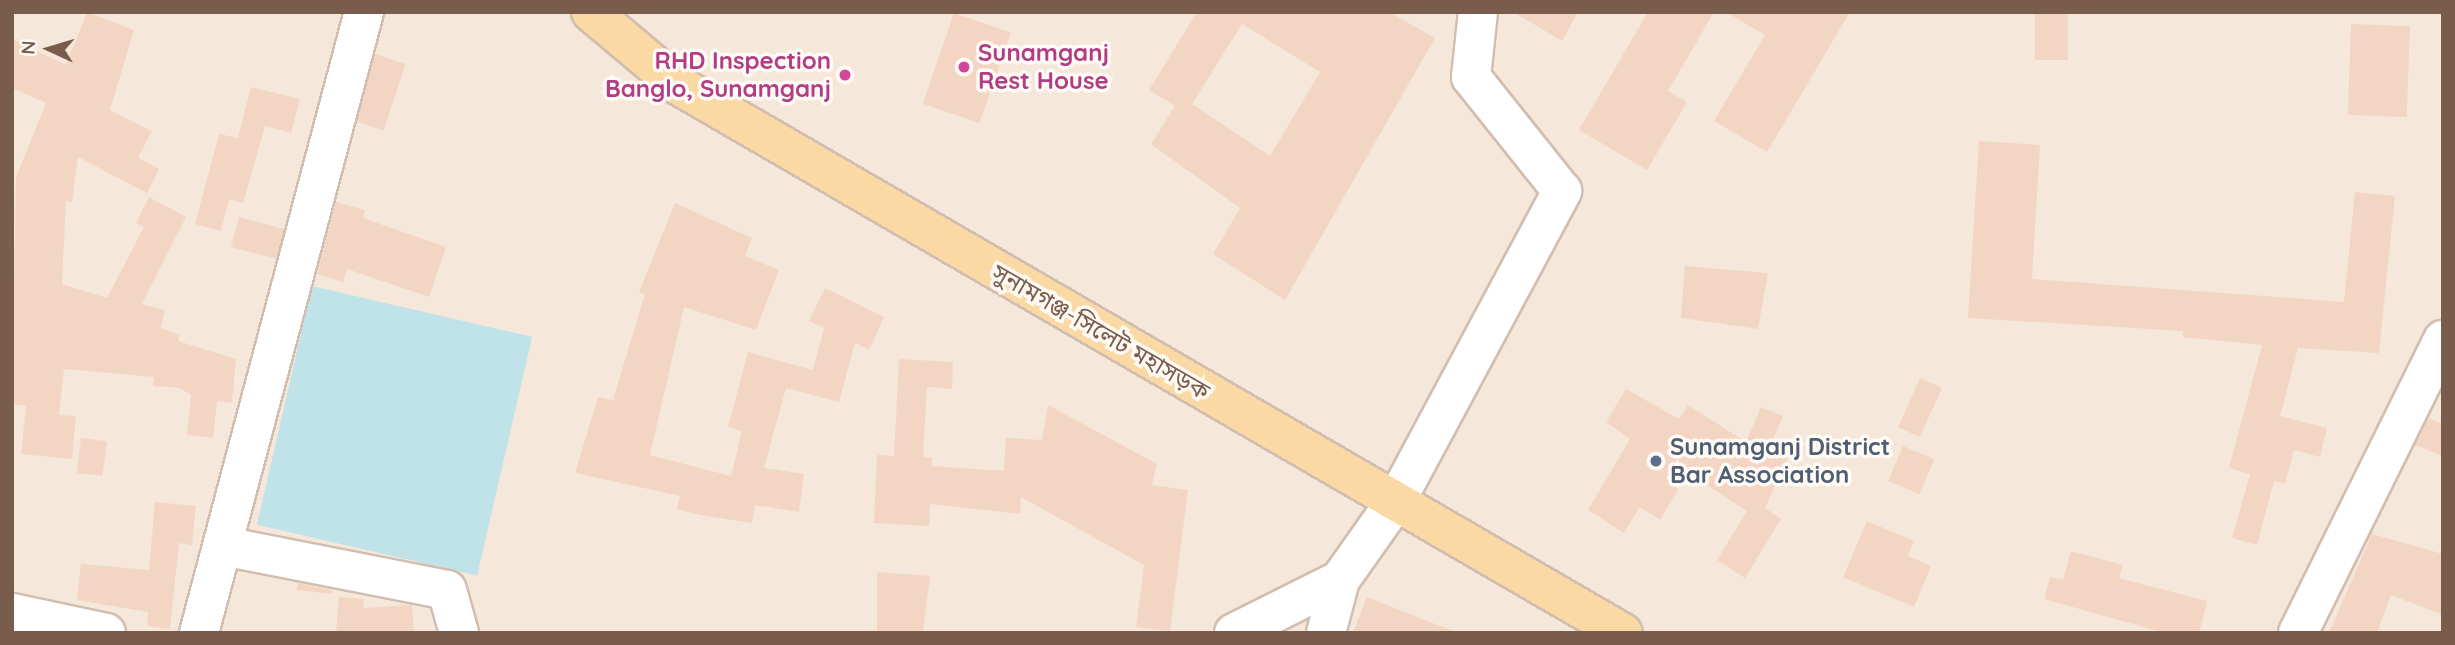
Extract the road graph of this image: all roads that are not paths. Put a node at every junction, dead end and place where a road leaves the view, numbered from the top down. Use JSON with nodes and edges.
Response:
{"nodes":[{"id":1,"x":364,"y":12,"type":"edge"},
{"id":2,"x":591,"y":12,"type":"edge"},
{"id":3,"x":1478,"y":12,"type":"edge"},
{"id":4,"x":2443,"y":340,"type":"edge"},
{"id":5,"x":1396,"y":501,"type":"junction"},
{"id":6,"x":223,"y":546,"type":"junction"},
{"id":7,"x":1340,"y":580,"type":"junction"},
{"id":8,"x":12,"y":613,"type":"edge"},
{"id":9,"x":106,"y":633,"type":"edge"},
{"id":10,"x":199,"y":633,"type":"edge"},
{"id":11,"x":459,"y":633,"type":"edge"},
{"id":12,"x":1234,"y":633,"type":"edge"},
{"id":13,"x":1326,"y":633,"type":"edge"},
{"id":14,"x":1623,"y":633,"type":"edge"},
{"id":15,"x":2298,"y":633,"type":"edge"}],
"edges":[{"from":1,"to":6,"type":"street"},
{"from":2,"to":5,"type":"main road","name":"সুনামগঞ্জ-সিলেট মহাসড়ক"},
{"from":3,"to":5,"type":"street"},
{"from":4,"to":15,"type":"street"},
{"from":5,"to":7,"type":"street"},
{"from":5,"to":14,"type":"main road","name":"সুনামগঞ্জ-সিলেট মহাসড়ক"},
{"from":6,"to":10,"type":"street"},
{"from":6,"to":11,"type":"street"},
{"from":7,"to":12,"type":"street"},
{"from":7,"to":13,"type":"street"},
{"from":8,"to":9,"type":"street"}]}
